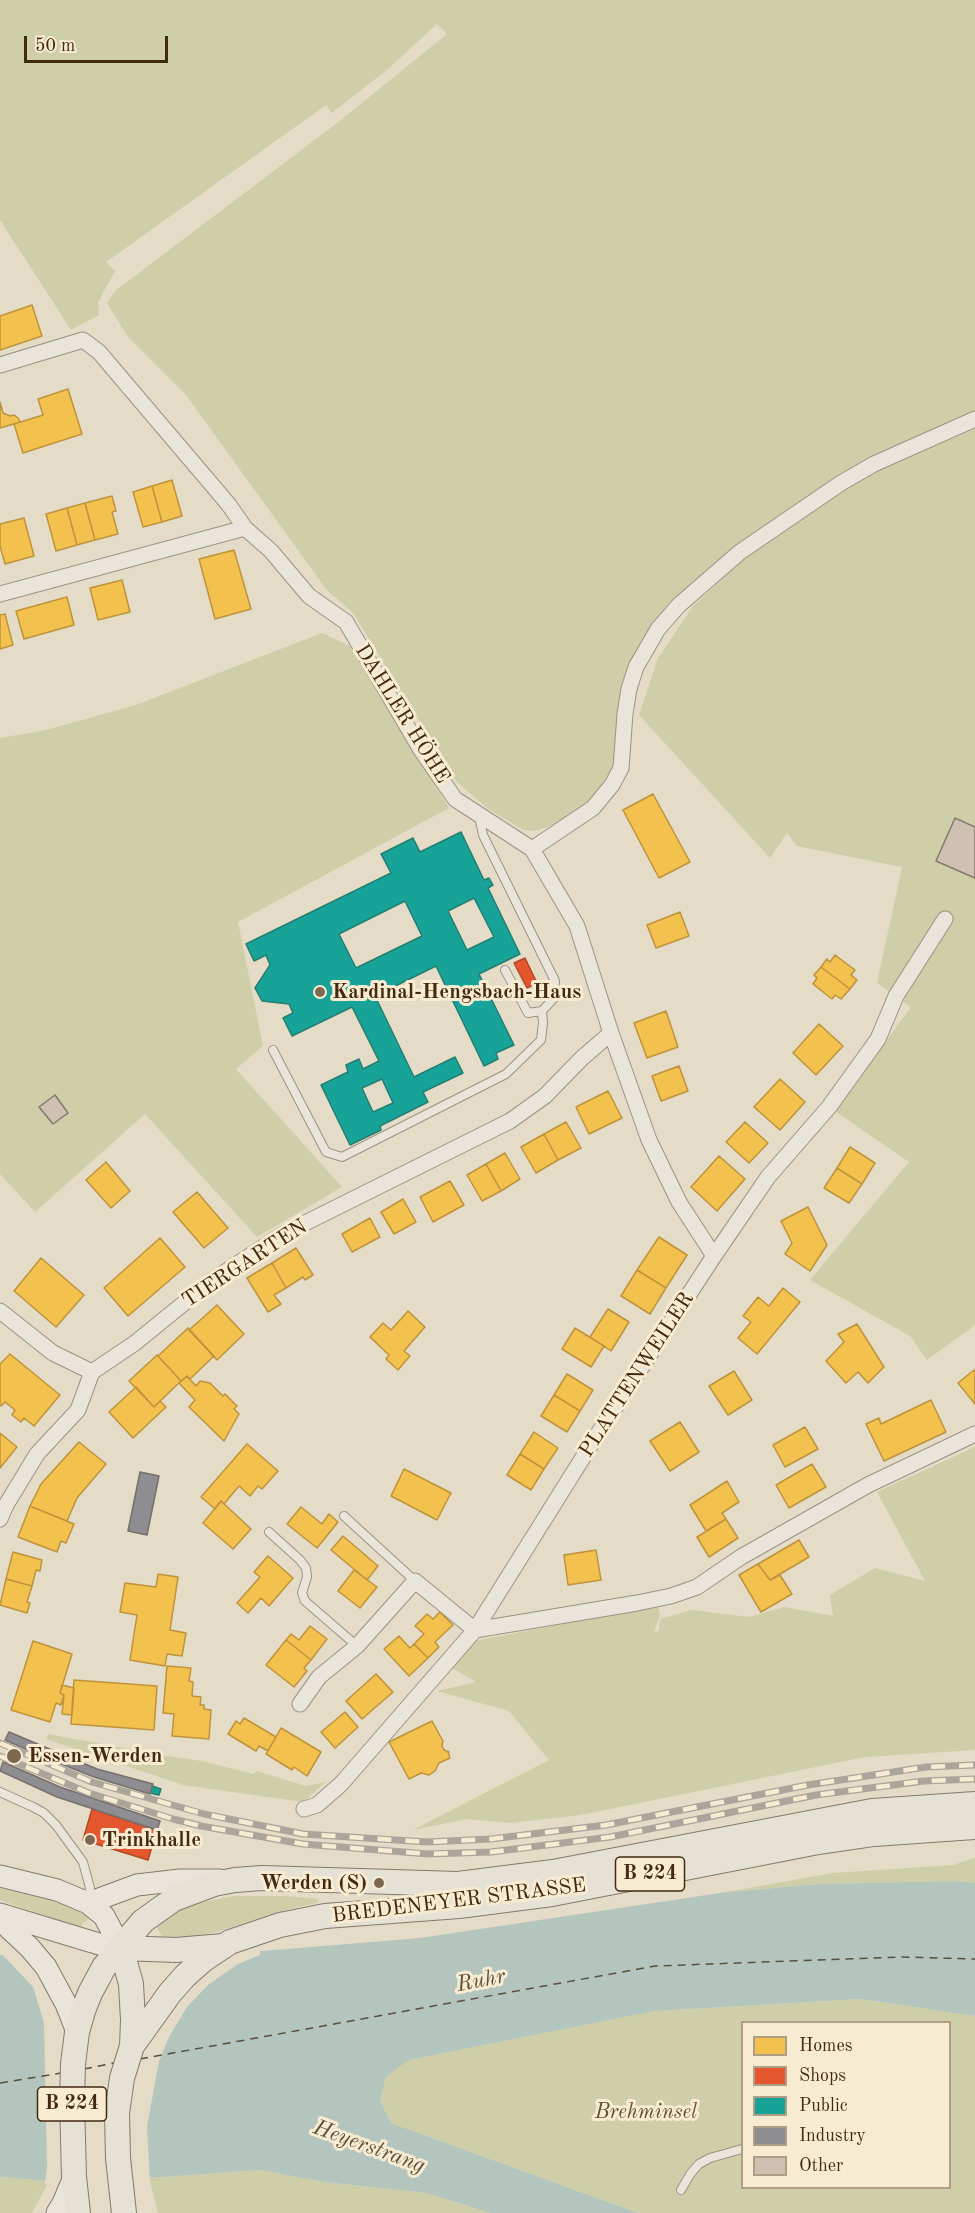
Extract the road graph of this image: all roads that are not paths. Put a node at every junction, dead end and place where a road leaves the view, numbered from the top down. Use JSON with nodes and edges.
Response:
{"nodes":[{"id":1,"x":0,"y":365,"type":"edge"},
{"id":2,"x":975,"y":419,"type":"edge"},
{"id":3,"x":244,"y":528,"type":"junction"},
{"id":4,"x":0,"y":594,"type":"edge"},
{"id":5,"x":479,"y":816,"type":"junction"},
{"id":6,"x":532,"y":849,"type":"junction"},
{"id":7,"x":945,"y":920,"type":"dead end"},
{"id":8,"x":505,"y":970,"type":"dead end"},
{"id":9,"x":542,"y":1011,"type":"junction"},
{"id":10,"x":611,"y":1032,"type":"junction"},
{"id":11,"x":273,"y":1050,"type":"dead end"},
{"id":12,"x":714,"y":1256,"type":"junction"},
{"id":13,"x":0,"y":1311,"type":"edge"},
{"id":14,"x":92,"y":1371,"type":"junction"},
{"id":15,"x":975,"y":1434,"type":"edge"},
{"id":16,"x":344,"y":1516,"type":"dead end"},
{"id":17,"x":0,"y":1519,"type":"edge"},
{"id":18,"x":269,"y":1532,"type":"dead end"},
{"id":19,"x":415,"y":1581,"type":"junction"},
{"id":20,"x":475,"y":1630,"type":"junction"},
{"id":21,"x":357,"y":1646,"type":"junction"},
{"id":22,"x":300,"y":1704,"type":"dead end"},
{"id":23,"x":0,"y":1792,"type":"edge"},
{"id":24,"x":975,"y":1804,"type":"edge"},
{"id":25,"x":304,"y":1809,"type":"dead end"},
{"id":26,"x":975,"y":1827,"type":"edge"},
{"id":27,"x":0,"y":1876,"type":"edge"},
{"id":28,"x":235,"y":1880,"type":"junction"},
{"id":29,"x":88,"y":1903,"type":"junction"},
{"id":30,"x":0,"y":1914,"type":"edge"},
{"id":31,"x":0,"y":1920,"type":"edge"},
{"id":32,"x":122,"y":1943,"type":"junction"},
{"id":33,"x":226,"y":1944,"type":"junction"},
{"id":34,"x":77,"y":2032,"type":"junction"},
{"id":35,"x":132,"y":2046,"type":"junction"},
{"id":36,"x":741,"y":2149,"type":"edge"},
{"id":37,"x":74,"y":2176,"type":"junction"},
{"id":38,"x":681,"y":2190,"type":"dead end"},
{"id":39,"x":57,"y":2213,"type":"edge"},
{"id":40,"x":78,"y":2213,"type":"edge"},
{"id":41,"x":124,"y":2213,"type":"edge"}],
"edges":[{"from":1,"to":3,"type":"street","name":"DAHLER HÖHE"},
{"from":2,"to":6,"type":"street"},
{"from":3,"to":4,"type":"street"},
{"from":3,"to":5,"type":"street","name":"DAHLER HÖHE"},
{"from":5,"to":6,"type":"street","name":"DAHLER HÖHE"},
{"from":5,"to":9,"type":"lane"},
{"from":6,"to":10,"type":"street","name":"DAHLER HÖHE"},
{"from":7,"to":12,"type":"street","name":"PLATTENWEILER"},
{"from":8,"to":9,"type":"lane"},
{"from":9,"to":11,"type":"lane"},
{"from":10,"to":12,"type":"street","name":"DAHLER HÖHE"},
{"from":10,"to":14,"type":"street","name":"TIERGARTEN"},
{"from":12,"to":20,"type":"street","name":"PLATTENWEILER"},
{"from":13,"to":14,"type":"street"},
{"from":14,"to":17,"type":"street"},
{"from":15,"to":20,"type":"street"},
{"from":16,"to":19,"type":"lane"},
{"from":18,"to":21,"type":"lane"},
{"from":19,"to":20,"type":"street"},
{"from":19,"to":21,"type":"street"},
{"from":20,"to":25,"type":"street","name":"PLATTENWEILER"},
{"from":21,"to":22,"type":"street"},
{"from":23,"to":29,"type":"lane"},
{"from":24,"to":28,"type":"main road","name":"BREDENEYER STRASSE","number":"B 224"},
{"from":26,"to":33,"type":"main road","name":"BREDENEYER STRASSE","number":"B 224"},
{"from":27,"to":29,"type":"main road"},
{"from":28,"to":29,"type":"main road"},
{"from":28,"to":32,"type":"main road","name":"BREDENEYER STRASSE","number":"B 224"},
{"from":29,"to":32,"type":"main road"},
{"from":30,"to":32,"type":"main road"},
{"from":31,"to":34,"type":"main road"},
{"from":32,"to":33,"type":"main road"},
{"from":32,"to":34,"type":"main road","name":"BREDENEYER STRASSE","number":"B 224"},
{"from":32,"to":35,"type":"main road"},
{"from":33,"to":35,"type":"main road","name":"BREDENEYER STRASSE","number":"B 224"},
{"from":34,"to":37,"type":"main road","number":"B 224"},
{"from":35,"to":41,"type":"main road","number":"B 224"},
{"from":36,"to":38,"type":"lane"},
{"from":37,"to":39,"type":"main road"},
{"from":37,"to":40,"type":"main road","number":"B 224"}]}
